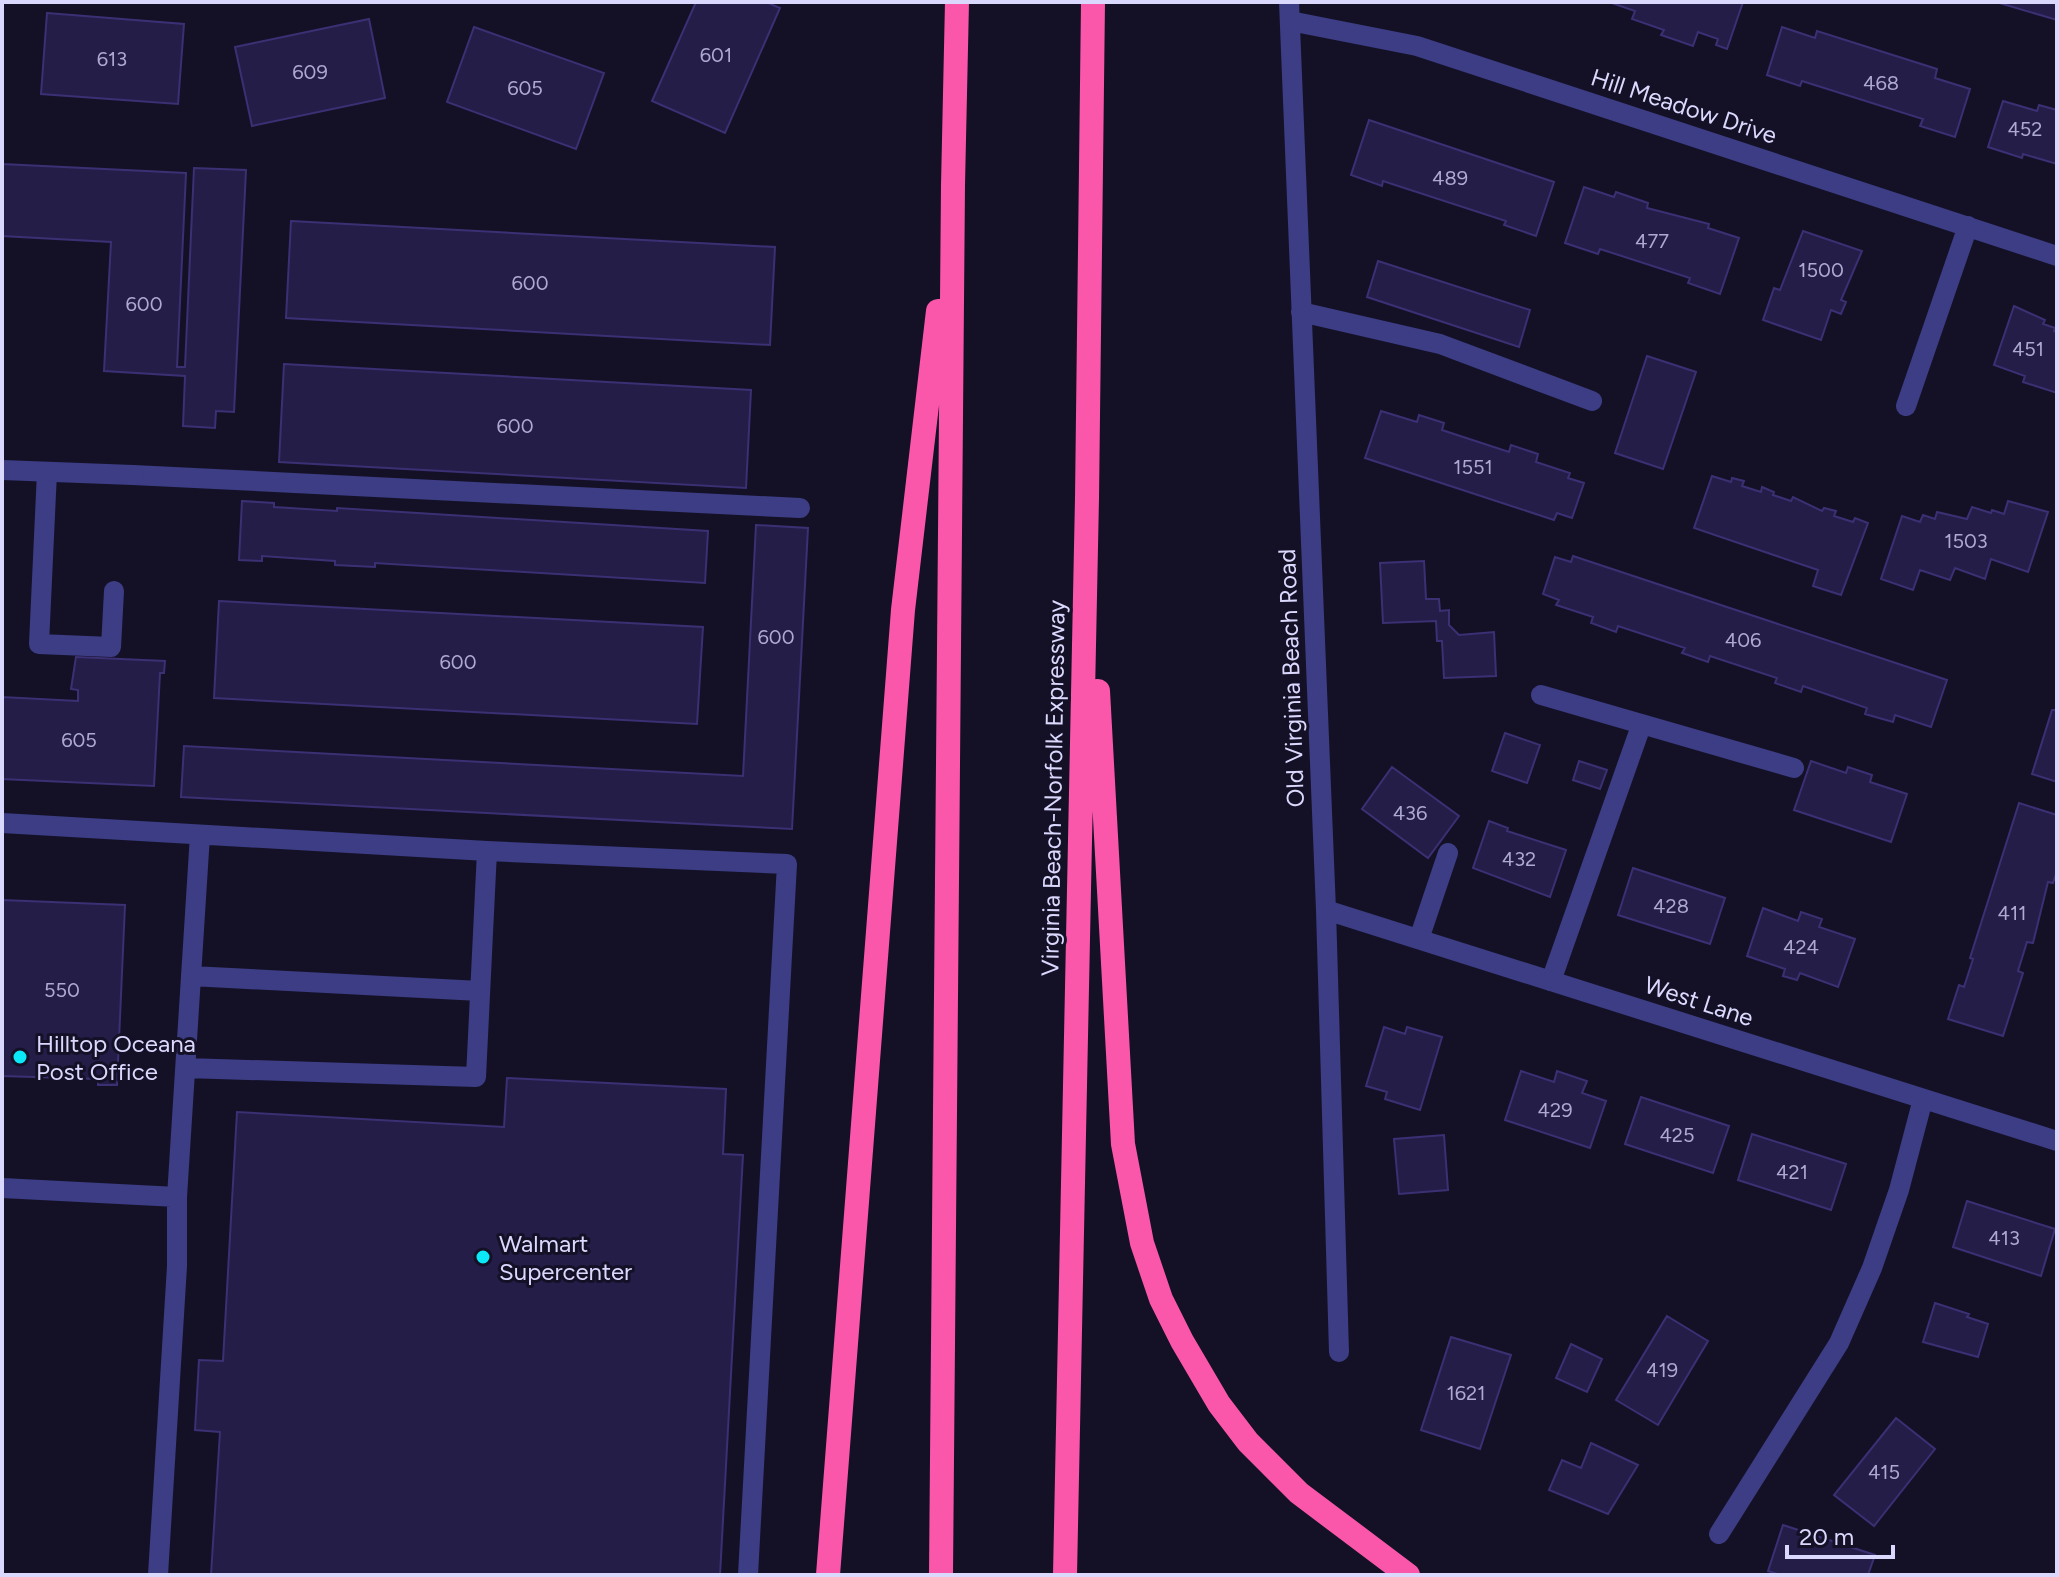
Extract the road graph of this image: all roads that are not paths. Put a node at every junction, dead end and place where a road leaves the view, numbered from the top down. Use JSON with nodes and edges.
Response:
{"nodes":[{"id":1,"x":957,"y":2,"type":"edge"},
{"id":2,"x":1093,"y":2,"type":"edge"},
{"id":3,"x":1290,"y":12,"type":"edge"},
{"id":4,"x":953,"y":185,"type":"junction"},
{"id":5,"x":1968,"y":226,"type":"junction"},
{"id":6,"x":2057,"y":256,"type":"edge"},
{"id":7,"x":1301,"y":312,"type":"junction"},
{"id":8,"x":1592,"y":401,"type":"dead end"},
{"id":9,"x":1906,"y":406,"type":"dead end"},
{"id":10,"x":2,"y":470,"type":"edge"},
{"id":11,"x":47,"y":472,"type":"junction"},
{"id":12,"x":1087,"y":498,"type":"junction"},
{"id":13,"x":800,"y":508,"type":"dead end"},
{"id":14,"x":114,"y":591,"type":"dead end"},
{"id":15,"x":1541,"y":695,"type":"dead end"},
{"id":16,"x":1641,"y":726,"type":"junction"},
{"id":17,"x":1794,"y":768,"type":"dead end"},
{"id":18,"x":2,"y":823,"type":"edge"},
{"id":19,"x":200,"y":835,"type":"junction"},
{"id":20,"x":487,"y":851,"type":"junction"},
{"id":21,"x":1448,"y":853,"type":"dead end"},
{"id":22,"x":1326,"y":910,"type":"junction"},
{"id":23,"x":1419,"y":939,"type":"junction"},
{"id":24,"x":191,"y":976,"type":"junction"},
{"id":25,"x":1551,"y":981,"type":"junction"},
{"id":26,"x":480,"y":991,"type":"junction"},
{"id":27,"x":186,"y":1068,"type":"junction"},
{"id":28,"x":1923,"y":1099,"type":"junction"},
{"id":29,"x":2057,"y":1141,"type":"edge"},
{"id":30,"x":2,"y":1188,"type":"edge"},
{"id":31,"x":177,"y":1197,"type":"junction"},
{"id":32,"x":1339,"y":1352,"type":"dead end"},
{"id":33,"x":1719,"y":1534,"type":"dead end"},
{"id":34,"x":158,"y":1575,"type":"edge"},
{"id":35,"x":748,"y":1575,"type":"edge"},
{"id":36,"x":828,"y":1575,"type":"edge"},
{"id":37,"x":941,"y":1575,"type":"edge"},
{"id":38,"x":1065,"y":1575,"type":"edge"},
{"id":39,"x":1408,"y":1575,"type":"edge"}],
"edges":[{"from":1,"to":4,"type":"highway"},
{"from":2,"to":12,"type":"highway","name":"Virginia Beach-Norfolk Expressway"},
{"from":3,"to":5,"type":"street","name":"Hill Meadow Drive"},
{"from":3,"to":7,"type":"street","name":"Old Virginia Beach Road"},
{"from":4,"to":36,"type":"highway"},
{"from":4,"to":37,"type":"highway"},
{"from":5,"to":6,"type":"street","name":"Hill Meadow Drive"},
{"from":5,"to":9,"type":"street"},
{"from":7,"to":8,"type":"street"},
{"from":7,"to":22,"type":"street","name":"Old Virginia Beach Road"},
{"from":10,"to":11,"type":"street"},
{"from":11,"to":13,"type":"street"},
{"from":11,"to":14,"type":"street"},
{"from":12,"to":38,"type":"highway","name":"Virginia Beach-Norfolk Expressway"},
{"from":12,"to":39,"type":"highway"},
{"from":15,"to":16,"type":"street"},
{"from":16,"to":17,"type":"street"},
{"from":16,"to":25,"type":"street"},
{"from":18,"to":19,"type":"street"},
{"from":19,"to":20,"type":"street"},
{"from":19,"to":24,"type":"street"},
{"from":20,"to":26,"type":"street"},
{"from":20,"to":35,"type":"street"},
{"from":21,"to":23,"type":"street"},
{"from":22,"to":23,"type":"street","name":"West Lane"},
{"from":22,"to":32,"type":"street","name":"Old Virginia Beach Road"},
{"from":23,"to":25,"type":"street","name":"West Lane"},
{"from":24,"to":26,"type":"street"},
{"from":24,"to":27,"type":"street"},
{"from":25,"to":28,"type":"street","name":"West Lane"},
{"from":26,"to":27,"type":"street"},
{"from":27,"to":31,"type":"street"},
{"from":28,"to":29,"type":"street","name":"West Lane"},
{"from":28,"to":33,"type":"street"},
{"from":30,"to":31,"type":"street"},
{"from":31,"to":34,"type":"street"}]}
